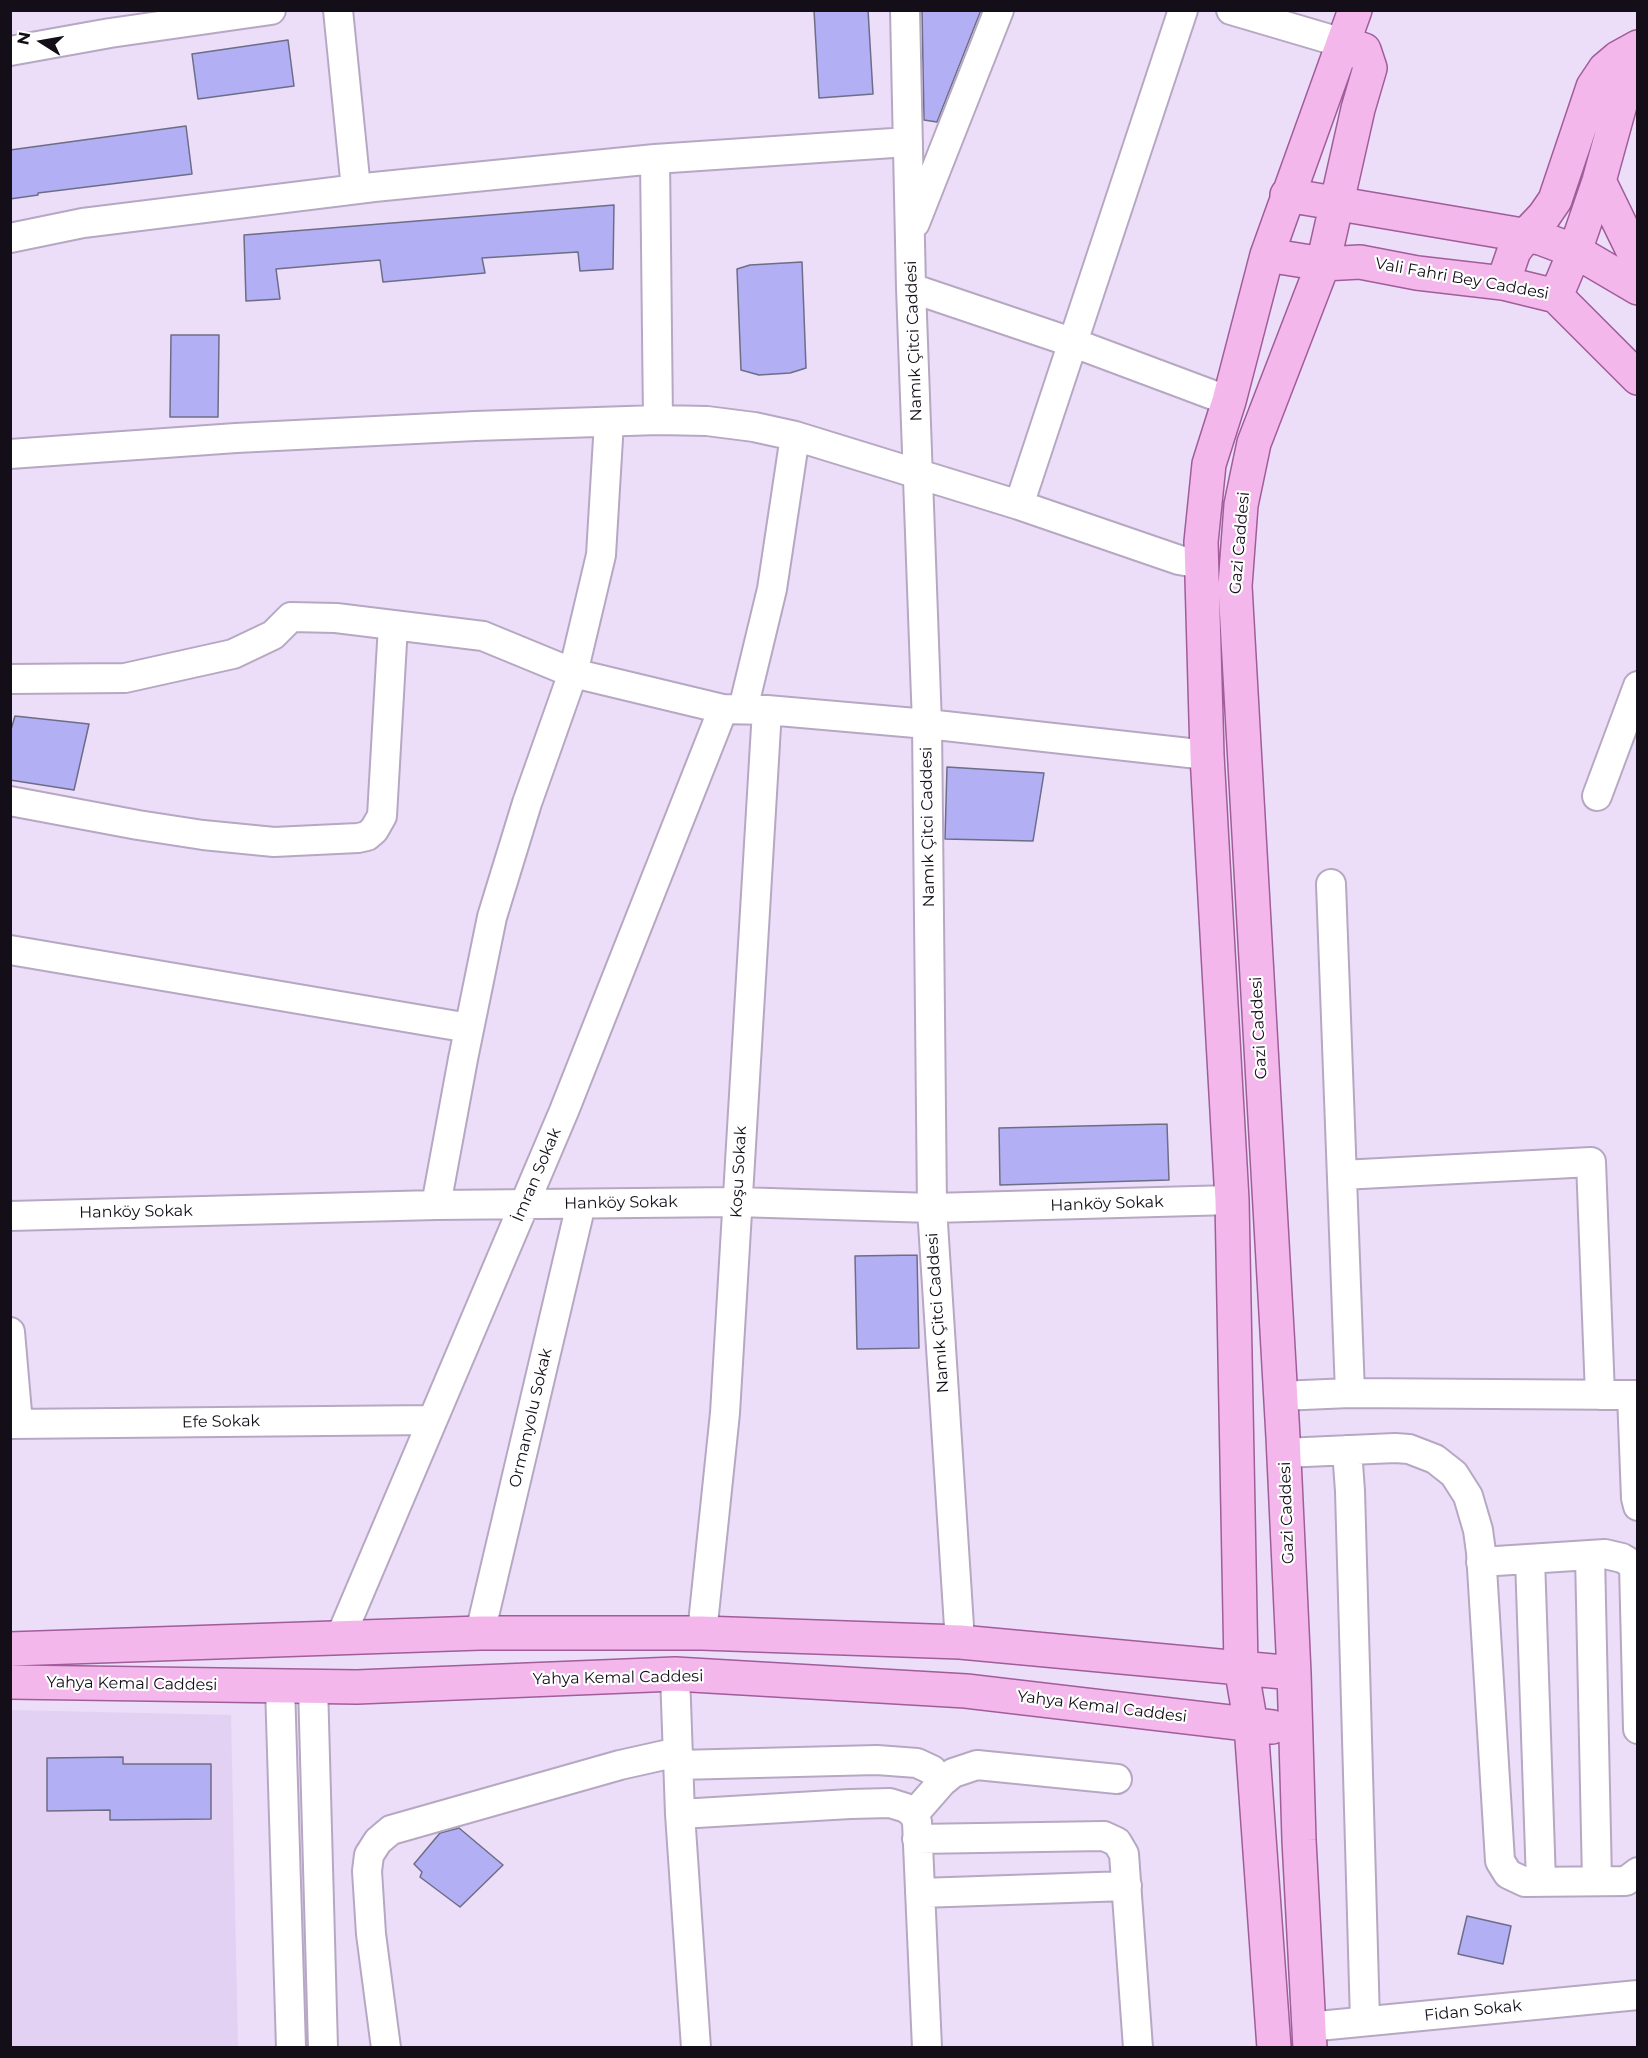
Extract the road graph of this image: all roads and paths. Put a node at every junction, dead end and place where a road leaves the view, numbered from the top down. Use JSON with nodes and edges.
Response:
{"nodes":[{"id":1,"x":271,"y":10,"type":"edge"},
{"id":2,"x":338,"y":10,"type":"edge"},
{"id":3,"x":905,"y":10,"type":"edge"},
{"id":4,"x":999,"y":10,"type":"edge"},
{"id":5,"x":1183,"y":10,"type":"edge"},
{"id":6,"x":1231,"y":10,"type":"edge"},
{"id":7,"x":1355,"y":10,"type":"edge"},
{"id":8,"x":144,"y":20,"type":"edge"},
{"id":9,"x":1343,"y":43,"type":"junction"},
{"id":10,"x":1638,"y":48,"type":"edge"},
{"id":11,"x":10,"y":51,"type":"edge"},
{"id":12,"x":1638,"y":65,"type":"edge"},
{"id":13,"x":908,"y":142,"type":"junction"},
{"id":14,"x":655,"y":159,"type":"junction"},
{"id":15,"x":1599,"y":181,"type":"junction"},
{"id":16,"x":356,"y":189,"type":"junction"},
{"id":17,"x":1287,"y":195,"type":"junction"},
{"id":18,"x":1337,"y":204,"type":"junction"},
{"id":19,"x":1630,"y":229,"type":"edge"},
{"id":20,"x":911,"y":233,"type":"junction"},
{"id":21,"x":1526,"y":235,"type":"junction"},
{"id":22,"x":10,"y":238,"type":"edge"},
{"id":23,"x":1575,"y":251,"type":"junction"},
{"id":24,"x":1267,"y":255,"type":"junction"},
{"id":25,"x":1638,"y":261,"type":"edge"},
{"id":26,"x":1323,"y":264,"type":"junction"},
{"id":27,"x":1503,"y":283,"type":"junction"},
{"id":28,"x":911,"y":288,"type":"junction"},
{"id":29,"x":1638,"y":288,"type":"edge"},
{"id":30,"x":1556,"y":296,"type":"junction"},
{"id":31,"x":1074,"y":343,"type":"junction"},
{"id":32,"x":1638,"y":378,"type":"edge"},
{"id":33,"x":1229,"y":401,"type":"junction"},
{"id":34,"x":658,"y":420,"type":"junction"},
{"id":35,"x":609,"y":422,"type":"junction"},
{"id":36,"x":795,"y":436,"type":"junction"},
{"id":37,"x":10,"y":454,"type":"edge"},
{"id":38,"x":918,"y":474,"type":"junction"},
{"id":39,"x":1019,"y":505,"type":"junction"},
{"id":40,"x":1202,"y":564,"type":"junction"},
{"id":41,"x":393,"y":625,"type":"junction"},
{"id":42,"x":573,"y":674,"type":"junction"},
{"id":43,"x":10,"y":679,"type":"edge"},
{"id":44,"x":1638,"y":686,"type":"edge"},
{"id":45,"x":744,"y":709,"type":"junction"},
{"id":46,"x":927,"y":724,"type":"junction"},
{"id":47,"x":1207,"y":755,"type":"junction"},
{"id":48,"x":1597,"y":796,"type":"dead end"},
{"id":49,"x":10,"y":801,"type":"edge"},
{"id":50,"x":1331,"y":884,"type":"dead end"},
{"id":51,"x":10,"y":950,"type":"edge"},
{"id":52,"x":469,"y":1028,"type":"junction"},
{"id":53,"x":1342,"y":1175,"type":"junction"},
{"id":54,"x":1232,"y":1200,"type":"junction"},
{"id":55,"x":737,"y":1202,"type":"junction"},
{"id":56,"x":436,"y":1204,"type":"junction"},
{"id":57,"x":524,"y":1204,"type":"junction"},
{"id":58,"x":581,"y":1204,"type":"junction"},
{"id":59,"x":932,"y":1208,"type":"junction"},
{"id":60,"x":10,"y":1216,"type":"edge"},
{"id":61,"x":10,"y":1332,"type":"edge"},
{"id":62,"x":1350,"y":1393,"type":"junction"},
{"id":63,"x":1600,"y":1395,"type":"junction"},
{"id":64,"x":1635,"y":1395,"type":"edge"},
{"id":65,"x":1280,"y":1396,"type":"junction"},
{"id":66,"x":432,"y":1420,"type":"junction"},
{"id":67,"x":14,"y":1424,"type":"edge"},
{"id":68,"x":1347,"y":1450,"type":"junction"},
{"id":69,"x":1284,"y":1453,"type":"junction"},
{"id":70,"x":1638,"y":1506,"type":"edge"},
{"id":71,"x":1590,"y":1555,"type":"junction"},
{"id":72,"x":1530,"y":1559,"type":"junction"},
{"id":73,"x":1481,"y":1562,"type":"junction"},
{"id":74,"x":480,"y":1632,"type":"junction"},
{"id":75,"x":702,"y":1633,"type":"junction"},
{"id":76,"x":340,"y":1638,"type":"junction"},
{"id":77,"x":960,"y":1642,"type":"junction"},
{"id":78,"x":10,"y":1649,"type":"edge"},
{"id":79,"x":1242,"y":1667,"type":"junction"},
{"id":80,"x":1294,"y":1673,"type":"junction"},
{"id":81,"x":675,"y":1674,"type":"junction"},
{"id":82,"x":10,"y":1682,"type":"edge"},
{"id":83,"x":313,"y":1685,"type":"junction"},
{"id":84,"x":280,"y":1686,"type":"junction"},
{"id":85,"x":1251,"y":1725,"type":"junction"},
{"id":86,"x":1638,"y":1729,"type":"edge"},
{"id":87,"x":1294,"y":1730,"type":"junction"},
{"id":88,"x":678,"y":1758,"type":"junction"},
{"id":89,"x":1117,"y":1779,"type":"dead end"},
{"id":90,"x":942,"y":1782,"type":"junction"},
{"id":91,"x":680,"y":1814,"type":"junction"},
{"id":92,"x":915,"y":1827,"type":"junction"},
{"id":93,"x":1638,"y":1872,"type":"edge"},
{"id":94,"x":1598,"y":1881,"type":"junction"},
{"id":95,"x":1541,"y":1882,"type":"junction"},
{"id":96,"x":1127,"y":1886,"type":"junction"},
{"id":97,"x":920,"y":1893,"type":"junction"},
{"id":98,"x":1638,"y":1995,"type":"edge"},
{"id":99,"x":1365,"y":2021,"type":"junction"},
{"id":100,"x":1309,"y":2037,"type":"edge"},
{"id":101,"x":291,"y":2048,"type":"edge"},
{"id":102,"x":323,"y":2048,"type":"edge"},
{"id":103,"x":386,"y":2048,"type":"edge"},
{"id":104,"x":696,"y":2048,"type":"edge"},
{"id":105,"x":927,"y":2048,"type":"edge"},
{"id":106,"x":1138,"y":2048,"type":"edge"},
{"id":107,"x":1274,"y":2048,"type":"edge"}],
"edges":[{"from":1,"to":8,"type":"street"},
{"from":2,"to":16,"type":"street"},
{"from":3,"to":13,"type":"street","name":"Namık Çitci Caddesi"},
{"from":4,"to":20,"type":"street"},
{"from":5,"to":31,"type":"street"},
{"from":6,"to":9,"type":"street"},
{"from":7,"to":9,"type":"main road","name":"Gazi Caddesi"},
{"from":8,"to":11,"type":"street"},
{"from":9,"to":17,"type":"main road","name":"Gazi Caddesi"},
{"from":9,"to":18,"type":"main road","name":"Gazi Caddesi"},
{"from":10,"to":21,"type":"main road"},
{"from":12,"to":15,"type":"main road","name":"Vali Fahri Bey Caddesi"},
{"from":13,"to":14,"type":"street"},
{"from":13,"to":20,"type":"street","name":"Namık Çitci Caddesi"},
{"from":14,"to":16,"type":"street"},
{"from":14,"to":34,"type":"street"},
{"from":15,"to":19,"type":"main road"},
{"from":15,"to":23,"type":"main road","name":"Vali Fahri Bey Caddesi"},
{"from":16,"to":22,"type":"street"},
{"from":17,"to":18,"type":"main road"},
{"from":17,"to":24,"type":"main road","name":"Gazi Caddesi"},
{"from":18,"to":21,"type":"main road"},
{"from":18,"to":26,"type":"main road","name":"Gazi Caddesi"},
{"from":19,"to":25,"type":"main road"},
{"from":20,"to":28,"type":"street","name":"Namık Çitci Caddesi"},
{"from":21,"to":23,"type":"main road"},
{"from":21,"to":27,"type":"main road"},
{"from":23,"to":29,"type":"main road"},
{"from":23,"to":30,"type":"main road","name":"Vali Fahri Bey Caddesi"},
{"from":24,"to":26,"type":"main road","name":"Vali Fahri Bey Caddesi"},
{"from":24,"to":33,"type":"main road","name":"Gazi Caddesi"},
{"from":26,"to":27,"type":"main road","name":"Vali Fahri Bey Caddesi"},
{"from":26,"to":65,"type":"main road","name":"Gazi Caddesi"},
{"from":27,"to":30,"type":"main road","name":"Vali Fahri Bey Caddesi"},
{"from":28,"to":31,"type":"street"},
{"from":28,"to":38,"type":"street","name":"Namık Çitci Caddesi"},
{"from":30,"to":32,"type":"main road"},
{"from":31,"to":33,"type":"street"},
{"from":31,"to":39,"type":"street"},
{"from":33,"to":40,"type":"main road","name":"Gazi Caddesi"},
{"from":34,"to":35,"type":"street"},
{"from":34,"to":36,"type":"street"},
{"from":35,"to":37,"type":"street"},
{"from":35,"to":42,"type":"street"},
{"from":36,"to":38,"type":"street"},
{"from":36,"to":45,"type":"street"},
{"from":38,"to":39,"type":"street"},
{"from":38,"to":46,"type":"street","name":"Namık Çitci Caddesi"},
{"from":39,"to":40,"type":"street"},
{"from":40,"to":47,"type":"main road","name":"Gazi Caddesi"},
{"from":41,"to":42,"type":"street"},
{"from":41,"to":43,"type":"street"},
{"from":41,"to":49,"type":"street"},
{"from":42,"to":45,"type":"street"},
{"from":42,"to":52,"type":"street"},
{"from":44,"to":48,"type":"street"},
{"from":45,"to":46,"type":"street"},
{"from":45,"to":55,"type":"street","name":"Koşu Sokak"},
{"from":45,"to":57,"type":"street","name":"İmran Sokak"},
{"from":46,"to":47,"type":"street"},
{"from":46,"to":59,"type":"street","name":"Namık Çitci Caddesi"},
{"from":47,"to":54,"type":"main road","name":"Gazi Caddesi"},
{"from":50,"to":53,"type":"street"},
{"from":51,"to":52,"type":"street"},
{"from":52,"to":56,"type":"street"},
{"from":53,"to":62,"type":"street"},
{"from":53,"to":63,"type":"street"},
{"from":54,"to":59,"type":"street","name":"Hanköy Sokak"},
{"from":54,"to":79,"type":"main road","name":"Gazi Caddesi"},
{"from":55,"to":58,"type":"street","name":"Hanköy Sokak"},
{"from":55,"to":59,"type":"street","name":"Hanköy Sokak"},
{"from":55,"to":75,"type":"street","name":"Koşu Sokak"},
{"from":56,"to":57,"type":"street","name":"Hanköy Sokak"},
{"from":56,"to":60,"type":"street","name":"Hanköy Sokak"},
{"from":57,"to":58,"type":"street","name":"Hanköy Sokak"},
{"from":57,"to":66,"type":"street","name":"İmran Sokak"},
{"from":58,"to":74,"type":"street","name":"Ormanyolu Sokak"},
{"from":59,"to":77,"type":"street","name":"Namık Çitci Caddesi"},
{"from":61,"to":67,"type":"street"},
{"from":62,"to":63,"type":"street"},
{"from":62,"to":65,"type":"street"},
{"from":63,"to":64,"type":"street"},
{"from":64,"to":70,"type":"street"},
{"from":65,"to":69,"type":"main road","name":"Gazi Caddesi"},
{"from":66,"to":67,"type":"street","name":"Efe Sokak"},
{"from":66,"to":76,"type":"street","name":"İmran Sokak"},
{"from":68,"to":69,"type":"street"},
{"from":68,"to":73,"type":"street"},
{"from":68,"to":99,"type":"street"},
{"from":69,"to":80,"type":"main road","name":"Gazi Caddesi"},
{"from":71,"to":72,"type":"street"},
{"from":71,"to":86,"type":"street"},
{"from":71,"to":94,"type":"street"},
{"from":72,"to":73,"type":"street"},
{"from":72,"to":95,"type":"street"},
{"from":73,"to":95,"type":"street"},
{"from":74,"to":75,"type":"main road"},
{"from":74,"to":76,"type":"main road"},
{"from":75,"to":77,"type":"main road"},
{"from":76,"to":78,"type":"main road"},
{"from":77,"to":79,"type":"main road"},
{"from":79,"to":80,"type":"main road"},
{"from":79,"to":85,"type":"main road","name":"Gazi Caddesi"},
{"from":80,"to":87,"type":"main road","name":"Gazi Caddesi"},
{"from":81,"to":83,"type":"main road","name":"Yahya Kemal Caddesi"},
{"from":81,"to":85,"type":"main road","name":"Yahya Kemal Caddesi"},
{"from":81,"to":88,"type":"street"},
{"from":82,"to":84,"type":"main road","name":"Yahya Kemal Caddesi"},
{"from":83,"to":84,"type":"main road","name":"Yahya Kemal Caddesi"},
{"from":83,"to":102,"type":"street"},
{"from":84,"to":101,"type":"street"},
{"from":85,"to":87,"type":"main road","name":"Yahya Kemal Caddesi"},
{"from":85,"to":107,"type":"main road","name":"Gazi Caddesi"},
{"from":87,"to":100,"type":"main road","name":"Gazi Caddesi"},
{"from":88,"to":90,"type":"street"},
{"from":88,"to":91,"type":"street"},
{"from":88,"to":103,"type":"street"},
{"from":89,"to":90,"type":"street"},
{"from":90,"to":92,"type":"street"},
{"from":91,"to":92,"type":"street"},
{"from":91,"to":104,"type":"street"},
{"from":92,"to":96,"type":"street"},
{"from":92,"to":97,"type":"street"},
{"from":93,"to":94,"type":"street"},
{"from":94,"to":95,"type":"street"},
{"from":96,"to":97,"type":"street"},
{"from":96,"to":106,"type":"street"},
{"from":97,"to":105,"type":"street"},
{"from":98,"to":99,"type":"street","name":"Fidan Sokak"},
{"from":99,"to":100,"type":"street","name":"Fidan Sokak"}]}
